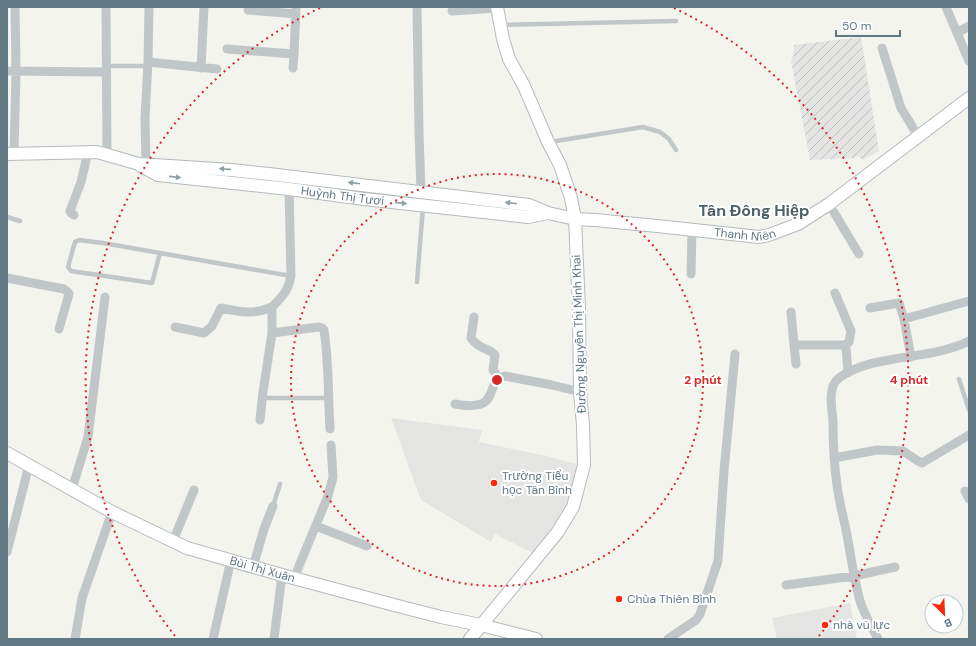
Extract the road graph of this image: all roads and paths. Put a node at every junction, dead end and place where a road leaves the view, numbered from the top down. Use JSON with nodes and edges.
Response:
{"nodes":[{"id":1,"x":15,"y":7,"type":"edge"},
{"id":2,"x":106,"y":7,"type":"edge"},
{"id":3,"x":149,"y":7,"type":"edge"},
{"id":4,"x":204,"y":7,"type":"edge"},
{"id":5,"x":417,"y":7,"type":"edge"},
{"id":6,"x":497,"y":7,"type":"edge"},
{"id":7,"x":946,"y":7,"type":"edge"},
{"id":8,"x":248,"y":10,"type":"dead end"},
{"id":9,"x":296,"y":10,"type":"edge"},
{"id":10,"x":452,"y":11,"type":"dead end"},
{"id":11,"x":676,"y":22,"type":"dead end"},
{"id":12,"x":500,"y":25,"type":"junction"},
{"id":13,"x":969,"y":26,"type":"edge"},
{"id":14,"x":957,"y":32,"type":"junction"},
{"id":15,"x":882,"y":48,"type":"dead end"},
{"id":16,"x":227,"y":49,"type":"dead end"},
{"id":17,"x":294,"y":54,"type":"junction"},
{"id":18,"x":969,"y":61,"type":"edge"},
{"id":19,"x":147,"y":64,"type":"junction"},
{"id":20,"x":201,"y":68,"type":"junction"},
{"id":21,"x":293,"y":68,"type":"dead end"},
{"id":22,"x":105,"y":69,"type":"junction"},
{"id":23,"x":216,"y":70,"type":"dead end"},
{"id":24,"x":11,"y":71,"type":"edge"},
{"id":25,"x":969,"y":98,"type":"edge"},
{"id":26,"x":918,"y":136,"type":"junction"},
{"id":27,"x":548,"y":142,"type":"junction"},
{"id":28,"x":676,"y":150,"type":"dead end"},
{"id":29,"x":88,"y":152,"type":"junction"},
{"id":30,"x":9,"y":155,"type":"edge"},
{"id":31,"x":107,"y":155,"type":"junction"},
{"id":32,"x":142,"y":164,"type":"junction"},
{"id":33,"x":290,"y":189,"type":"junction"},
{"id":34,"x":421,"y":191,"type":"junction"},
{"id":35,"x":472,"y":204,"type":"junction"},
{"id":36,"x":830,"y":204,"type":"junction"},
{"id":37,"x":423,"y":205,"type":"junction"},
{"id":38,"x":74,"y":215,"type":"dead end"},
{"id":39,"x":7,"y":217,"type":"edge"},
{"id":40,"x":575,"y":219,"type":"junction"},
{"id":41,"x":20,"y":221,"type":"dead end"},
{"id":42,"x":692,"y":230,"type":"junction"},
{"id":43,"x":160,"y":253,"type":"junction"},
{"id":44,"x":859,"y":254,"type":"dead end"},
{"id":45,"x":691,"y":274,"type":"dead end"},
{"id":46,"x":291,"y":276,"type":"junction"},
{"id":47,"x":7,"y":278,"type":"edge"},
{"id":48,"x":417,"y":282,"type":"dead end"},
{"id":49,"x":835,"y":293,"type":"dead end"},
{"id":50,"x":105,"y":297,"type":"dead end"},
{"id":51,"x":969,"y":301,"type":"edge"},
{"id":52,"x":272,"y":307,"type":"junction"},
{"id":53,"x":870,"y":308,"type":"dead end"},
{"id":54,"x":791,"y":312,"type":"dead end"},
{"id":55,"x":474,"y":317,"type":"dead end"},
{"id":56,"x":904,"y":319,"type":"junction"},
{"id":57,"x":175,"y":327,"type":"dead end"},
{"id":58,"x":59,"y":329,"type":"dead end"},
{"id":59,"x":272,"y":333,"type":"junction"},
{"id":60,"x":969,"y":340,"type":"edge"},
{"id":61,"x":794,"y":345,"type":"junction"},
{"id":62,"x":844,"y":345,"type":"junction"},
{"id":63,"x":734,"y":354,"type":"dead end"},
{"id":64,"x":911,"y":357,"type":"junction"},
{"id":65,"x":796,"y":364,"type":"dead end"},
{"id":66,"x":848,"y":373,"type":"junction"},
{"id":67,"x":499,"y":378,"type":"junction"},
{"id":68,"x":959,"y":379,"type":"dead end"},
{"id":69,"x":580,"y":392,"type":"junction"},
{"id":70,"x":262,"y":398,"type":"junction"},
{"id":71,"x":328,"y":398,"type":"junction"},
{"id":72,"x":455,"y":404,"type":"dead end"},
{"id":73,"x":969,"y":410,"type":"edge"},
{"id":74,"x":260,"y":420,"type":"dead end"},
{"id":75,"x":330,"y":429,"type":"dead end"},
{"id":76,"x":969,"y":435,"type":"edge"},
{"id":77,"x":332,"y":444,"type":"dead end"},
{"id":78,"x":7,"y":453,"type":"edge"},
{"id":79,"x":834,"y":458,"type":"junction"},
{"id":80,"x":29,"y":465,"type":"junction"},
{"id":81,"x":280,"y":484,"type":"dead end"},
{"id":82,"x":72,"y":489,"type":"junction"},
{"id":83,"x":194,"y":490,"type":"dead end"},
{"id":84,"x":273,"y":506,"type":"joint"},
{"id":85,"x":112,"y":512,"type":"junction"},
{"id":86,"x":316,"y":526,"type":"junction"},
{"id":87,"x":173,"y":541,"type":"junction"},
{"id":88,"x":367,"y":546,"type":"dead end"},
{"id":89,"x":7,"y":552,"type":"edge"},
{"id":90,"x":231,"y":560,"type":"junction"},
{"id":91,"x":253,"y":567,"type":"junction"},
{"id":92,"x":895,"y":567,"type":"dead end"},
{"id":93,"x":854,"y":576,"type":"junction"},
{"id":94,"x":288,"y":577,"type":"junction"},
{"id":95,"x":786,"y":585,"type":"dead end"},
{"id":96,"x":481,"y":625,"type":"junction"},
{"id":97,"x":75,"y":639,"type":"edge"},
{"id":98,"x":213,"y":639,"type":"edge"},
{"id":99,"x":274,"y":639,"type":"edge"},
{"id":100,"x":470,"y":639,"type":"edge"},
{"id":101,"x":536,"y":639,"type":"edge"},
{"id":102,"x":668,"y":639,"type":"edge"},
{"id":103,"x":878,"y":639,"type":"edge"}],
"edges":[{"from":1,"to":24,"type":"street"},
{"from":2,"to":22,"type":"street"},
{"from":3,"to":19,"type":"street"},
{"from":4,"to":20,"type":"street"},
{"from":5,"to":34,"type":"street"},
{"from":6,"to":10,"type":"street"},
{"from":6,"to":12,"type":"street","name":"Đường Nguyễn Thị Minh Khai"},
{"from":7,"to":14,"type":"street"},
{"from":8,"to":9,"type":"street"},
{"from":9,"to":17,"type":"street"},
{"from":11,"to":12,"type":"lane"},
{"from":12,"to":27,"type":"street","name":"Đường Nguyễn Thị Minh Khai"},
{"from":13,"to":14,"type":"street"},
{"from":14,"to":18,"type":"street"},
{"from":15,"to":26,"type":"street"},
{"from":16,"to":17,"type":"street"},
{"from":17,"to":21,"type":"street"},
{"from":19,"to":20,"type":"street"},
{"from":19,"to":22,"type":"lane"},
{"from":19,"to":32,"type":"street"},
{"from":20,"to":23,"type":"street"},
{"from":22,"to":24,"type":"street"},
{"from":22,"to":31,"type":"street"},
{"from":24,"to":30,"type":"street"},
{"from":25,"to":26,"type":"street","name":"Thanh Niên"},
{"from":26,"to":36,"type":"street","name":"Thanh Niên"},
{"from":27,"to":28,"type":"lane"},
{"from":27,"to":40,"type":"street","name":"Đường Nguyễn Thị Minh Khai"},
{"from":29,"to":30,"type":"street","name":"Huỳnh Thị Tươi"},
{"from":29,"to":31,"type":"street","name":"Huỳnh Thị Tươi"},
{"from":29,"to":38,"type":"street"},
{"from":31,"to":32,"type":"street","name":"Huỳnh Thị Tươi"},
{"from":32,"to":33,"type":"street","name":"Huỳnh Thị Tươi","one_way":true},
{"from":34,"to":32,"type":"street","name":"Huỳnh Thị Tươi","one_way":true},
{"from":33,"to":37,"type":"street","name":"Huỳnh Thị Tươi","one_way":true},
{"from":33,"to":46,"type":"street"},
{"from":34,"to":35,"type":"street","name":"Huỳnh Thị Tươi"},
{"from":35,"to":37,"type":"street","name":"Huỳnh Thị Tươi"},
{"from":35,"to":40,"type":"street","name":"Huỳnh Thị Tươi"},
{"from":36,"to":42,"type":"street","name":"Thanh Niên"},
{"from":36,"to":44,"type":"street"},
{"from":37,"to":48,"type":"lane"},
{"from":39,"to":41,"type":"lane"},
{"from":40,"to":42,"type":"street","name":"Thanh Niên"},
{"from":40,"to":69,"type":"street","name":"Đường Nguyễn Thị Minh Khai"},
{"from":42,"to":45,"type":"street"},
{"from":43,"to":43,"type":"lane"},
{"from":43,"to":46,"type":"lane"},
{"from":46,"to":52,"type":"street"},
{"from":47,"to":58,"type":"street"},
{"from":49,"to":62,"type":"street"},
{"from":50,"to":82,"type":"street"},
{"from":51,"to":56,"type":"street"},
{"from":52,"to":57,"type":"street"},
{"from":52,"to":59,"type":"street"},
{"from":53,"to":56,"type":"street"},
{"from":54,"to":61,"type":"street"},
{"from":55,"to":67,"type":"street"},
{"from":56,"to":64,"type":"street"},
{"from":59,"to":70,"type":"street"},
{"from":59,"to":71,"type":"street"},
{"from":60,"to":64,"type":"street"},
{"from":61,"to":62,"type":"street"},
{"from":61,"to":65,"type":"street"},
{"from":62,"to":66,"type":"street"},
{"from":63,"to":102,"type":"street"},
{"from":64,"to":66,"type":"street"},
{"from":66,"to":79,"type":"street"},
{"from":67,"to":69,"type":"street"},
{"from":67,"to":72,"type":"street"},
{"from":68,"to":73,"type":"lane"},
{"from":69,"to":96,"type":"street","name":"Đường Nguyễn Thị Minh Khai"},
{"from":70,"to":71,"type":"lane"},
{"from":70,"to":74,"type":"street"},
{"from":71,"to":75,"type":"street"},
{"from":76,"to":79,"type":"street"},
{"from":77,"to":86,"type":"street"},
{"from":78,"to":80,"type":"street","name":"Bùi Thị Xuân"},
{"from":79,"to":93,"type":"street"},
{"from":80,"to":82,"type":"street","name":"Bùi Thị Xuân"},
{"from":80,"to":89,"type":"street"},
{"from":81,"to":84,"type":"lane"},
{"from":82,"to":85,"type":"street","name":"Bùi Thị Xuân"},
{"from":83,"to":87,"type":"street"},
{"from":84,"to":91,"type":"street"},
{"from":85,"to":87,"type":"street","name":"Bùi Thị Xuân"},
{"from":85,"to":97,"type":"street"},
{"from":86,"to":88,"type":"street"},
{"from":86,"to":94,"type":"street"},
{"from":87,"to":90,"type":"street","name":"Bùi Thị Xuân"},
{"from":90,"to":91,"type":"street","name":"Bùi Thị Xuân"},
{"from":90,"to":98,"type":"street"},
{"from":91,"to":94,"type":"street","name":"Bùi Thị Xuân"},
{"from":92,"to":93,"type":"street"},
{"from":93,"to":95,"type":"street"},
{"from":93,"to":103,"type":"street"},
{"from":94,"to":96,"type":"street","name":"Bùi Thị Xuân"},
{"from":94,"to":99,"type":"street"},
{"from":96,"to":100,"type":"street","name":"Đường Nguyễn Thị Minh Khai"},
{"from":96,"to":101,"type":"street","name":"Bùi Thị Xuân"}]}
